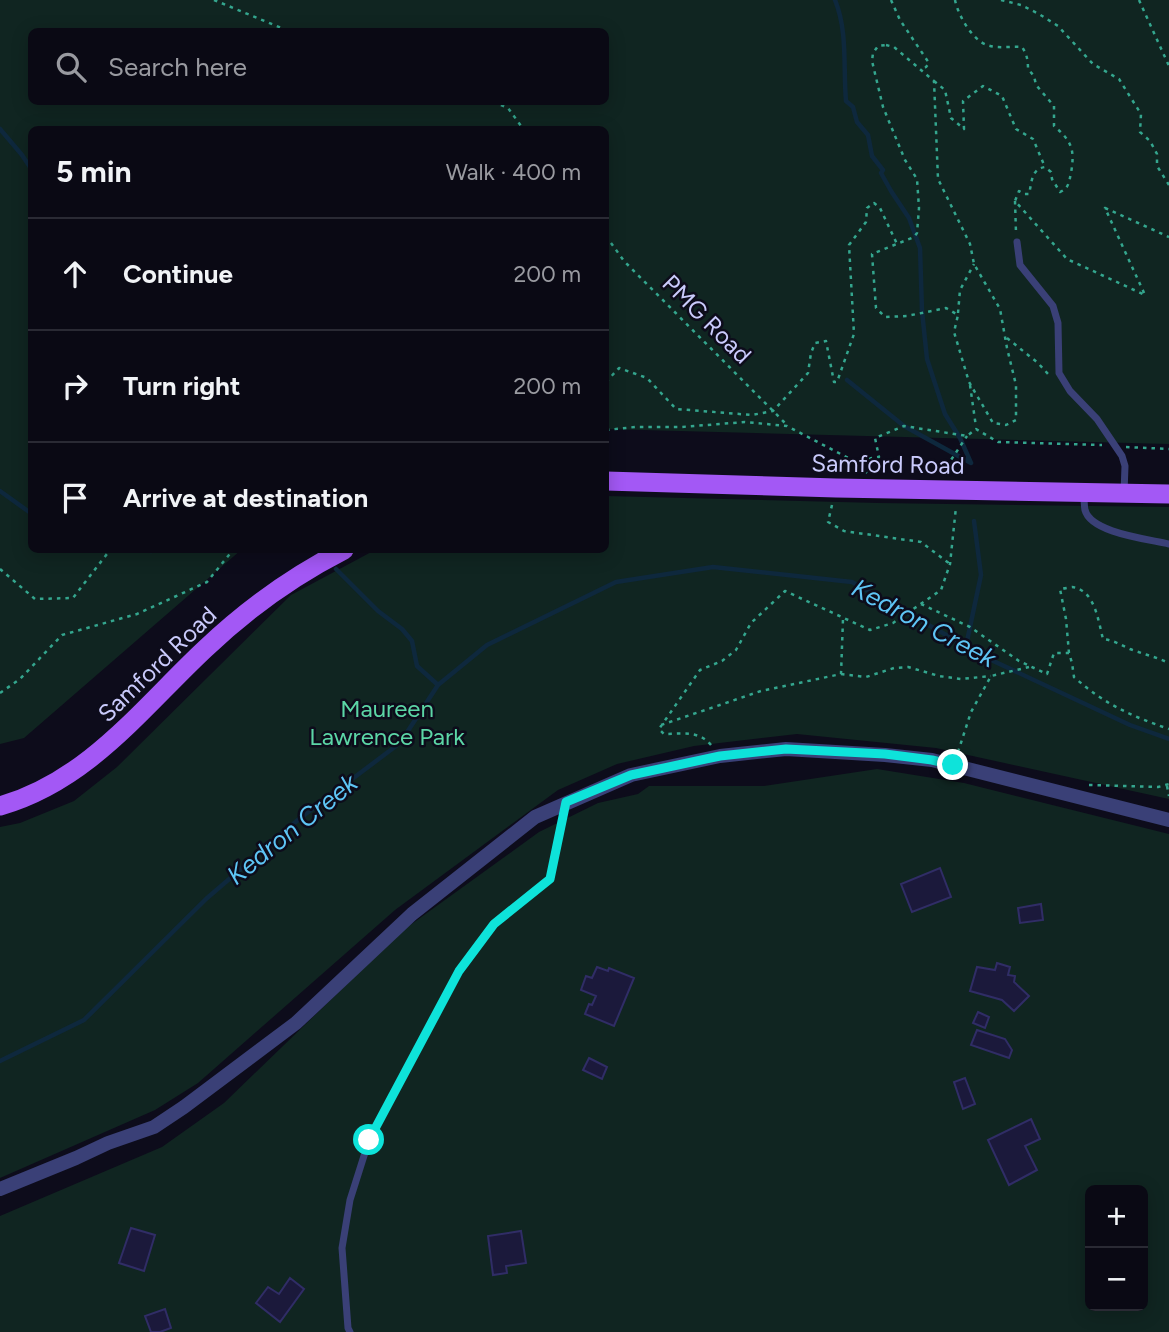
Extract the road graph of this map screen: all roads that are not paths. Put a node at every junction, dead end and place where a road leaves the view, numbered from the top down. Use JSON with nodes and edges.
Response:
{"nodes":[{"id":1,"x":1017,"y":242,"type":"road end"},
{"id":2,"x":609,"y":481,"type":"edge"},
{"id":3,"x":1084,"y":493,"type":"junction"},
{"id":4,"x":1124,"y":494,"type":"junction"},
{"id":5,"x":1169,"y":494,"type":"edge"},
{"id":6,"x":1169,"y":544,"type":"edge"},
{"id":7,"x":338,"y":553,"type":"edge"},
{"id":8,"x":566,"y":802,"type":"junction"},
{"id":9,"x":0,"y":806,"type":"edge"},
{"id":10,"x":1169,"y":820,"type":"edge"},
{"id":11,"x":0,"y":1189,"type":"edge"},
{"id":12,"x":350,"y":1332,"type":"edge"}],
"edges":[{"from":1,"to":4,"type":"lane"},
{"from":2,"to":3,"type":"main road","name":"Samford Road"},
{"from":3,"to":4,"type":"main road","name":"Samford Road"},
{"from":3,"to":6,"type":"lane"},
{"from":4,"to":5,"type":"main road","name":"Samford Road"},
{"from":7,"to":9,"type":"main road","name":"Samford Road"},
{"from":8,"to":10,"type":"street"},
{"from":8,"to":11,"type":"street"},
{"from":8,"to":12,"type":"lane"}]}
